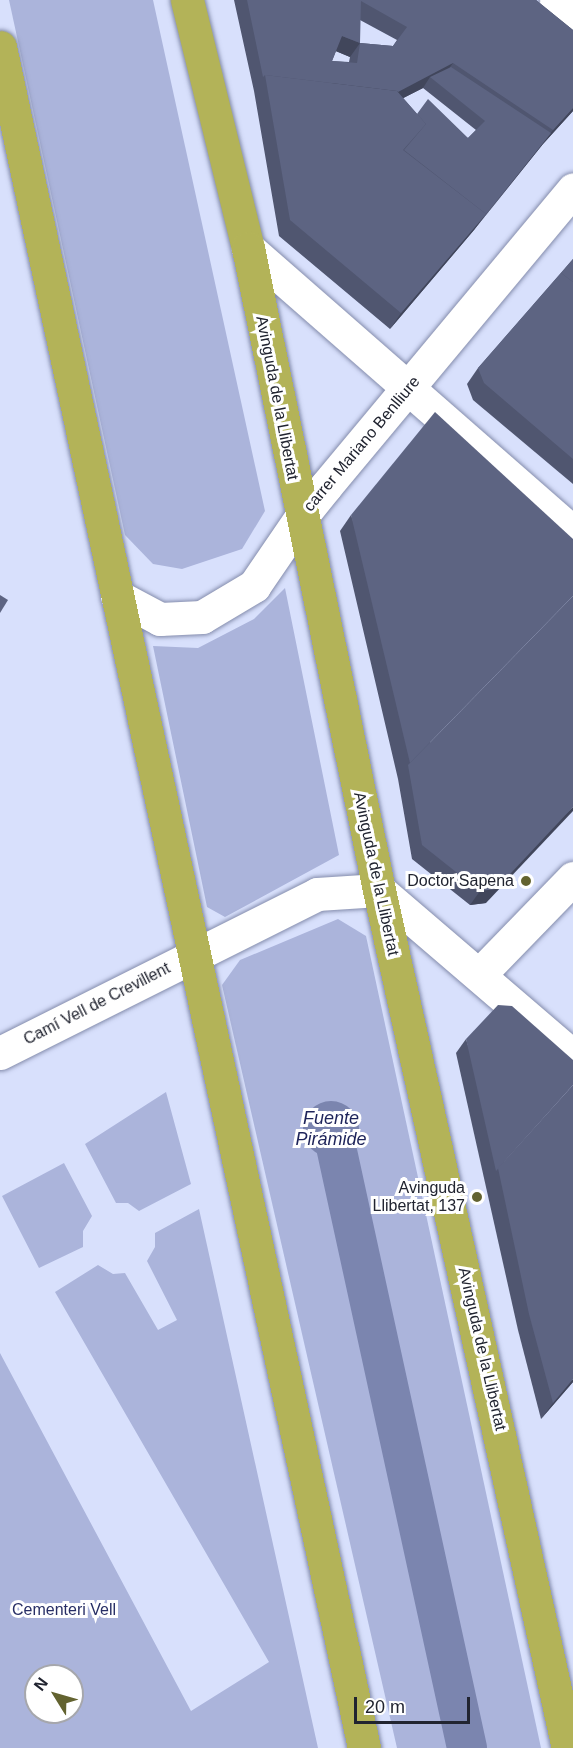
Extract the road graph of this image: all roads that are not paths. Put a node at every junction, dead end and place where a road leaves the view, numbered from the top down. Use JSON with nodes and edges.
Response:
{"nodes":[{"id":1,"x":187,"y":0,"type":"edge"},
{"id":2,"x":556,"y":0,"type":"edge"},
{"id":3,"x":573,"y":15,"type":"edge"},
{"id":4,"x":0,"y":47,"type":"edge"},
{"id":5,"x":573,"y":190,"type":"edge"},
{"id":6,"x":248,"y":248,"type":"junction"},
{"id":7,"x":408,"y":388,"type":"junction"},
{"id":8,"x":301,"y":517,"type":"junction"},
{"id":9,"x":573,"y":533,"type":"edge"},
{"id":10,"x":117,"y":596,"type":"junction"},
{"id":11,"x":573,"y":878,"type":"edge"},
{"id":12,"x":379,"y":890,"type":"junction"},
{"id":13,"x":194,"y":954,"type":"junction"},
{"id":14,"x":479,"y":975,"type":"junction"},
{"id":15,"x":0,"y":1053,"type":"edge"},
{"id":16,"x":573,"y":1056,"type":"edge"},
{"id":17,"x":364,"y":1748,"type":"edge"},
{"id":18,"x":568,"y":1748,"type":"edge"}],
"edges":[{"from":1,"to":6,"type":"highway","name":"Avinguda de la Llibertat"},
{"from":2,"to":3,"type":"street"},
{"from":4,"to":10,"type":"highway"},
{"from":5,"to":7,"type":"street","name":"carrer Mariano Benlliure"},
{"from":6,"to":7,"type":"street"},
{"from":6,"to":8,"type":"highway","name":"Avinguda de la Llibertat"},
{"from":7,"to":8,"type":"street","name":"carrer Mariano Benlliure"},
{"from":7,"to":9,"type":"street"},
{"from":8,"to":10,"type":"street","name":"carrer Mariano Benlliure"},
{"from":8,"to":12,"type":"highway","name":"Avinguda de la Llibertat"},
{"from":10,"to":13,"type":"highway"},
{"from":11,"to":14,"type":"street"},
{"from":12,"to":13,"type":"street","name":"Camí Vell de Crevillent"},
{"from":12,"to":14,"type":"street"},
{"from":12,"to":18,"type":"highway","name":"Avinguda de la Llibertat"},
{"from":13,"to":15,"type":"street","name":"Camí Vell de Crevillent"},
{"from":13,"to":17,"type":"highway"},
{"from":14,"to":16,"type":"street"}]}
